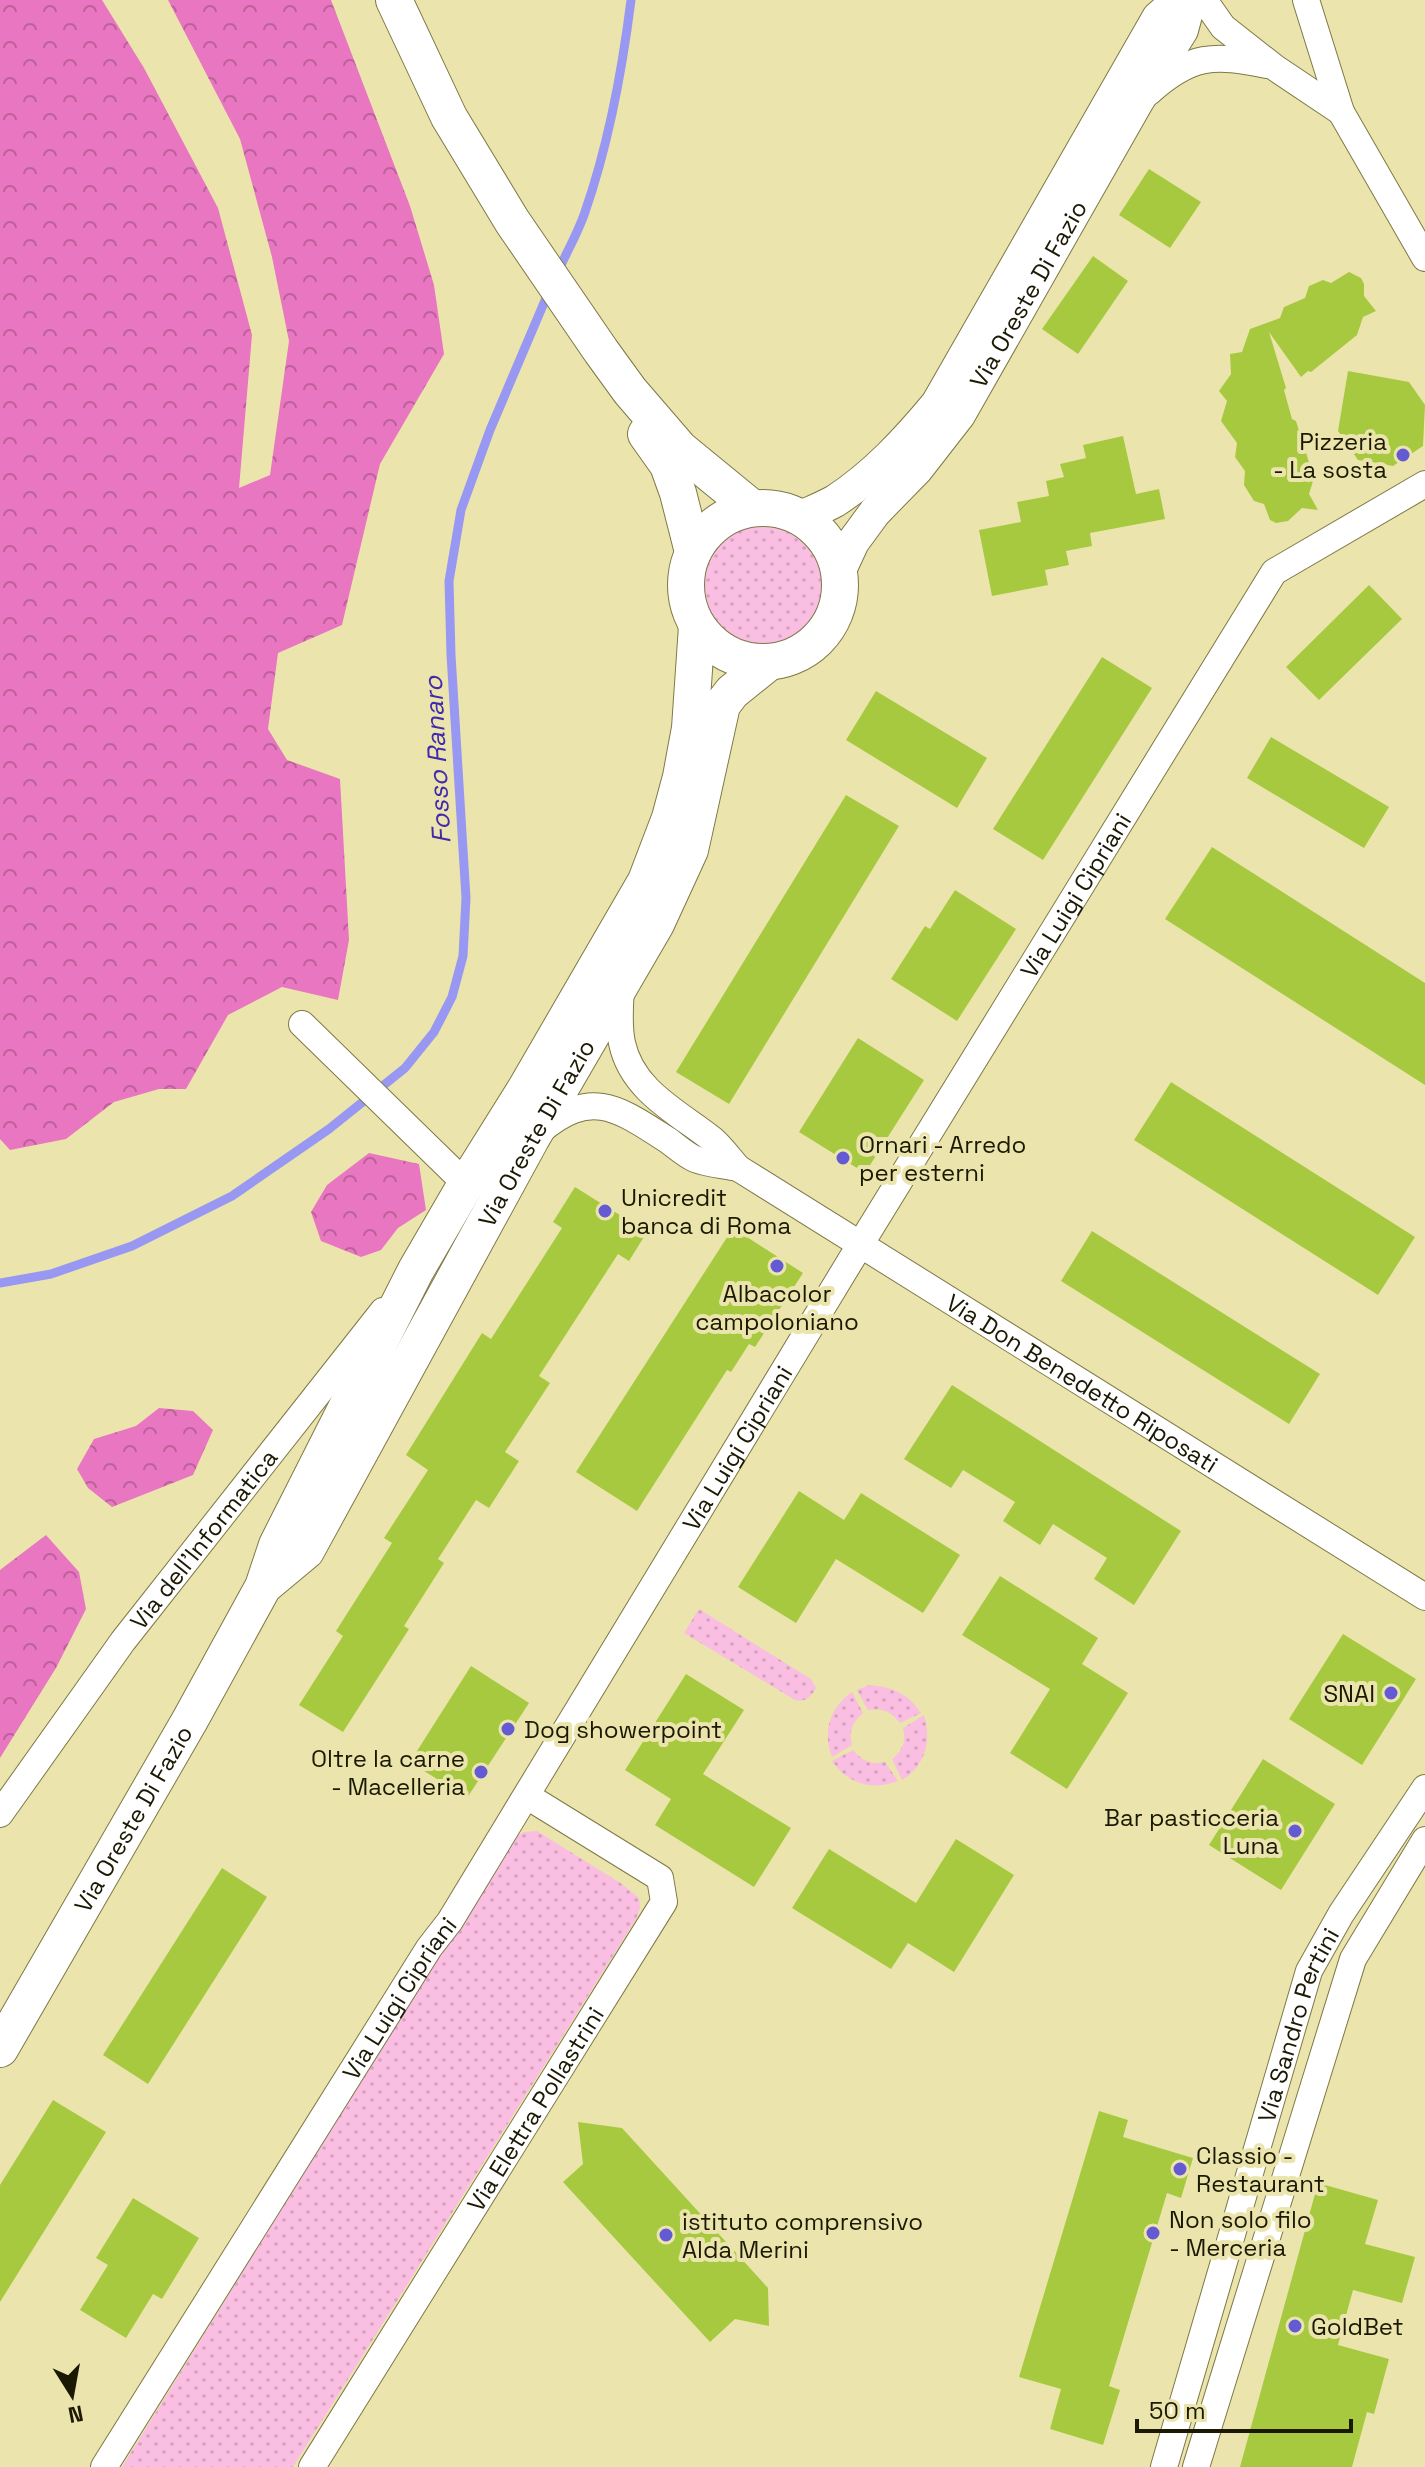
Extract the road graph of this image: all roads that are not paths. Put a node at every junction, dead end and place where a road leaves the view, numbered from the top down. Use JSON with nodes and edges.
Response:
{"nodes":[{"id":1,"x":394,"y":0,"type":"edge"},
{"id":2,"x":1178,"y":0,"type":"edge"},
{"id":3,"x":1190,"y":0,"type":"edge"},
{"id":4,"x":1204,"y":0,"type":"edge"},
{"id":5,"x":1304,"y":2,"type":"edge"},
{"id":6,"x":1274,"y":67,"type":"junction"},
{"id":7,"x":1137,"y":102,"type":"junction"},
{"id":8,"x":1341,"y":112,"type":"junction"},
{"id":9,"x":1425,"y":258,"type":"edge"},
{"id":10,"x":630,"y":391,"type":"junction"},
{"id":11,"x":1425,"y":484,"type":"edge"},
{"id":12,"x":752,"y":508,"type":"junction"},
{"id":13,"x":801,"y":517,"type":"junction"},
{"id":14,"x":693,"y":552,"type":"junction"},
{"id":15,"x":840,"y":570,"type":"junction"},
{"id":16,"x":697,"y":626,"type":"junction"},
{"id":17,"x":768,"y":663,"type":"junction"},
{"id":18,"x":621,"y":985,"type":"junction"},
{"id":19,"x":302,"y":1024,"type":"dead end"},
{"id":20,"x":531,"y":1139,"type":"junction"},
{"id":21,"x":738,"y":1168,"type":"junction"},
{"id":22,"x":466,"y":1184,"type":"junction"},
{"id":23,"x":860,"y":1245,"type":"junction"},
{"id":24,"x":416,"y":1270,"type":"junction"},
{"id":25,"x":263,"y":1587,"type":"junction"},
{"id":26,"x":1425,"y":1597,"type":"edge"},
{"id":27,"x":1425,"y":1788,"type":"edge"},
{"id":28,"x":527,"y":1796,"type":"junction"},
{"id":29,"x":0,"y":1814,"type":"edge"},
{"id":30,"x":1425,"y":1840,"type":"edge"},
{"id":31,"x":0,"y":2049,"type":"edge"},
{"id":32,"x":104,"y":2467,"type":"edge"},
{"id":33,"x":312,"y":2467,"type":"edge"},
{"id":34,"x":1164,"y":2467,"type":"edge"},
{"id":35,"x":1196,"y":2467,"type":"edge"}],
"edges":[{"from":1,"to":10,"type":"main road"},
{"from":2,"to":13,"type":"street","name":"Via Oreste Di Fazio"},
{"from":3,"to":7,"type":"street","name":"Via Oreste Di Fazio"},
{"from":4,"to":6,"type":"street"},
{"from":5,"to":8,"type":"street"},
{"from":6,"to":7,"type":"street"},
{"from":6,"to":8,"type":"street"},
{"from":7,"to":15,"type":"street","name":"Via Oreste Di Fazio"},
{"from":8,"to":9,"type":"street"},
{"from":10,"to":12,"type":"main road"},
{"from":10,"to":14,"type":"main road"},
{"from":11,"to":23,"type":"street","name":"Via Luigi Cipriani"},
{"from":12,"to":13,"type":"main road"},
{"from":12,"to":14,"type":"main road"},
{"from":13,"to":15,"type":"main road"},
{"from":14,"to":16,"type":"main road"},
{"from":15,"to":17,"type":"main road"},
{"from":16,"to":17,"type":"main road"},
{"from":16,"to":22,"type":"main road","name":"Via Oreste Di Fazio"},
{"from":17,"to":18,"type":"main road","name":"Via Oreste Di Fazio"},
{"from":18,"to":20,"type":"main road","name":"Via Oreste Di Fazio"},
{"from":18,"to":21,"type":"street"},
{"from":19,"to":22,"type":"street"},
{"from":20,"to":21,"type":"street"},
{"from":20,"to":25,"type":"main road","name":"Via Oreste Di Fazio"},
{"from":21,"to":23,"type":"street","name":"Via Don Benedetto Riposati"},
{"from":22,"to":24,"type":"main road","name":"Via Oreste Di Fazio"},
{"from":23,"to":26,"type":"street","name":"Via Don Benedetto Riposati"},
{"from":23,"to":28,"type":"street","name":"Via Luigi Cipriani"},
{"from":24,"to":25,"type":"main road","name":"Via Oreste Di Fazio"},
{"from":24,"to":29,"type":"street","name":"Via dell'Informatica"},
{"from":25,"to":31,"type":"main road","name":"Via Oreste Di Fazio"},
{"from":27,"to":34,"type":"street","name":"Via Sandro Pertini"},
{"from":28,"to":32,"type":"street","name":"Via Luigi Cipriani"},
{"from":28,"to":33,"type":"street","name":"Via Elettra Pollastrini"},
{"from":30,"to":35,"type":"street","name":"Via Sandro Pertini"}]}
